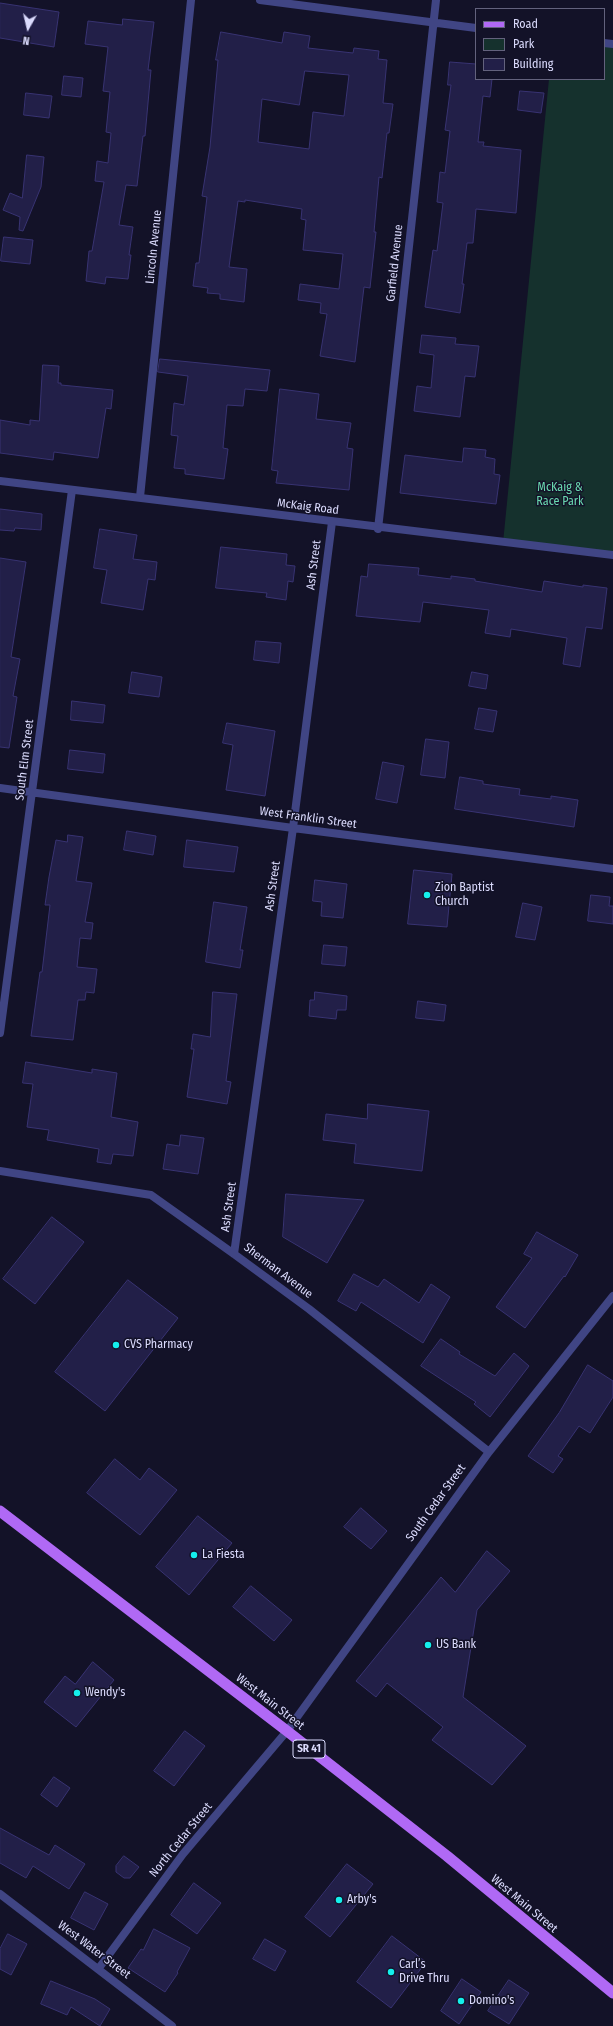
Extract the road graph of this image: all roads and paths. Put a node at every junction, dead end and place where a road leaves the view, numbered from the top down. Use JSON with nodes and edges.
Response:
{"nodes":[{"id":1,"x":191,"y":0,"type":"edge"},
{"id":2,"x":260,"y":0,"type":"edge"},
{"id":3,"x":436,"y":0,"type":"edge"},
{"id":4,"x":433,"y":23,"type":"junction"},
{"id":5,"x":475,"y":28,"type":"edge"},
{"id":6,"x":0,"y":482,"type":"edge"},
{"id":7,"x":72,"y":490,"type":"junction"},
{"id":8,"x":140,"y":497,"type":"junction"},
{"id":9,"x":332,"y":522,"type":"junction"},
{"id":10,"x":378,"y":529,"type":"junction"},
{"id":11,"x":613,"y":555,"type":"edge"},
{"id":12,"x":0,"y":788,"type":"edge"},
{"id":13,"x":33,"y":792,"type":"junction"},
{"id":14,"x":293,"y":828,"type":"junction"},
{"id":15,"x":613,"y":869,"type":"edge"},
{"id":16,"x":0,"y":1033,"type":"edge"},
{"id":17,"x":0,"y":1171,"type":"edge"},
{"id":18,"x":234,"y":1254,"type":"junction"},
{"id":19,"x":613,"y":1296,"type":"edge"},
{"id":20,"x":488,"y":1452,"type":"junction"},
{"id":21,"x":0,"y":1511,"type":"edge"},
{"id":22,"x":287,"y":1731,"type":"junction"},
{"id":23,"x":0,"y":1894,"type":"edge"},
{"id":24,"x":99,"y":1968,"type":"junction"},
{"id":25,"x":613,"y":1994,"type":"edge"},
{"id":26,"x":172,"y":2026,"type":"edge"}],
"edges":[{"from":1,"to":8,"type":"street","name":"Lincoln Avenue"},
{"from":2,"to":4,"type":"street"},
{"from":3,"to":4,"type":"street","name":"Garfield Avenue"},
{"from":4,"to":5,"type":"street"},
{"from":4,"to":10,"type":"street","name":"Garfield Avenue"},
{"from":6,"to":7,"type":"street","name":"McKaig Road"},
{"from":7,"to":8,"type":"street","name":"McKaig Road"},
{"from":7,"to":13,"type":"street","name":"South Elm Street"},
{"from":8,"to":9,"type":"street","name":"McKaig Road"},
{"from":9,"to":10,"type":"street","name":"McKaig Road"},
{"from":9,"to":14,"type":"street","name":"Ash Street"},
{"from":10,"to":11,"type":"street","name":"McKaig Road"},
{"from":12,"to":13,"type":"street","name":"West Franklin Street"},
{"from":13,"to":14,"type":"street","name":"West Franklin Street"},
{"from":13,"to":16,"type":"street","name":"South Elm Street"},
{"from":14,"to":15,"type":"street","name":"West Franklin Street"},
{"from":14,"to":18,"type":"street","name":"Ash Street"},
{"from":17,"to":18,"type":"street","name":"Sherman Avenue"},
{"from":18,"to":20,"type":"street","name":"Sherman Avenue"},
{"from":19,"to":20,"type":"street","name":"South Cedar Street"},
{"from":20,"to":22,"type":"street","name":"South Cedar Street"},
{"from":21,"to":22,"type":"main road","name":"West Main Street","number":"SR 41"},
{"from":22,"to":24,"type":"street","name":"North Cedar Street"},
{"from":22,"to":25,"type":"main road","name":"West Main Street","number":"SR 41"},
{"from":23,"to":24,"type":"street","name":"West Water Street"},
{"from":24,"to":26,"type":"street","name":"West Water Street"}]}
